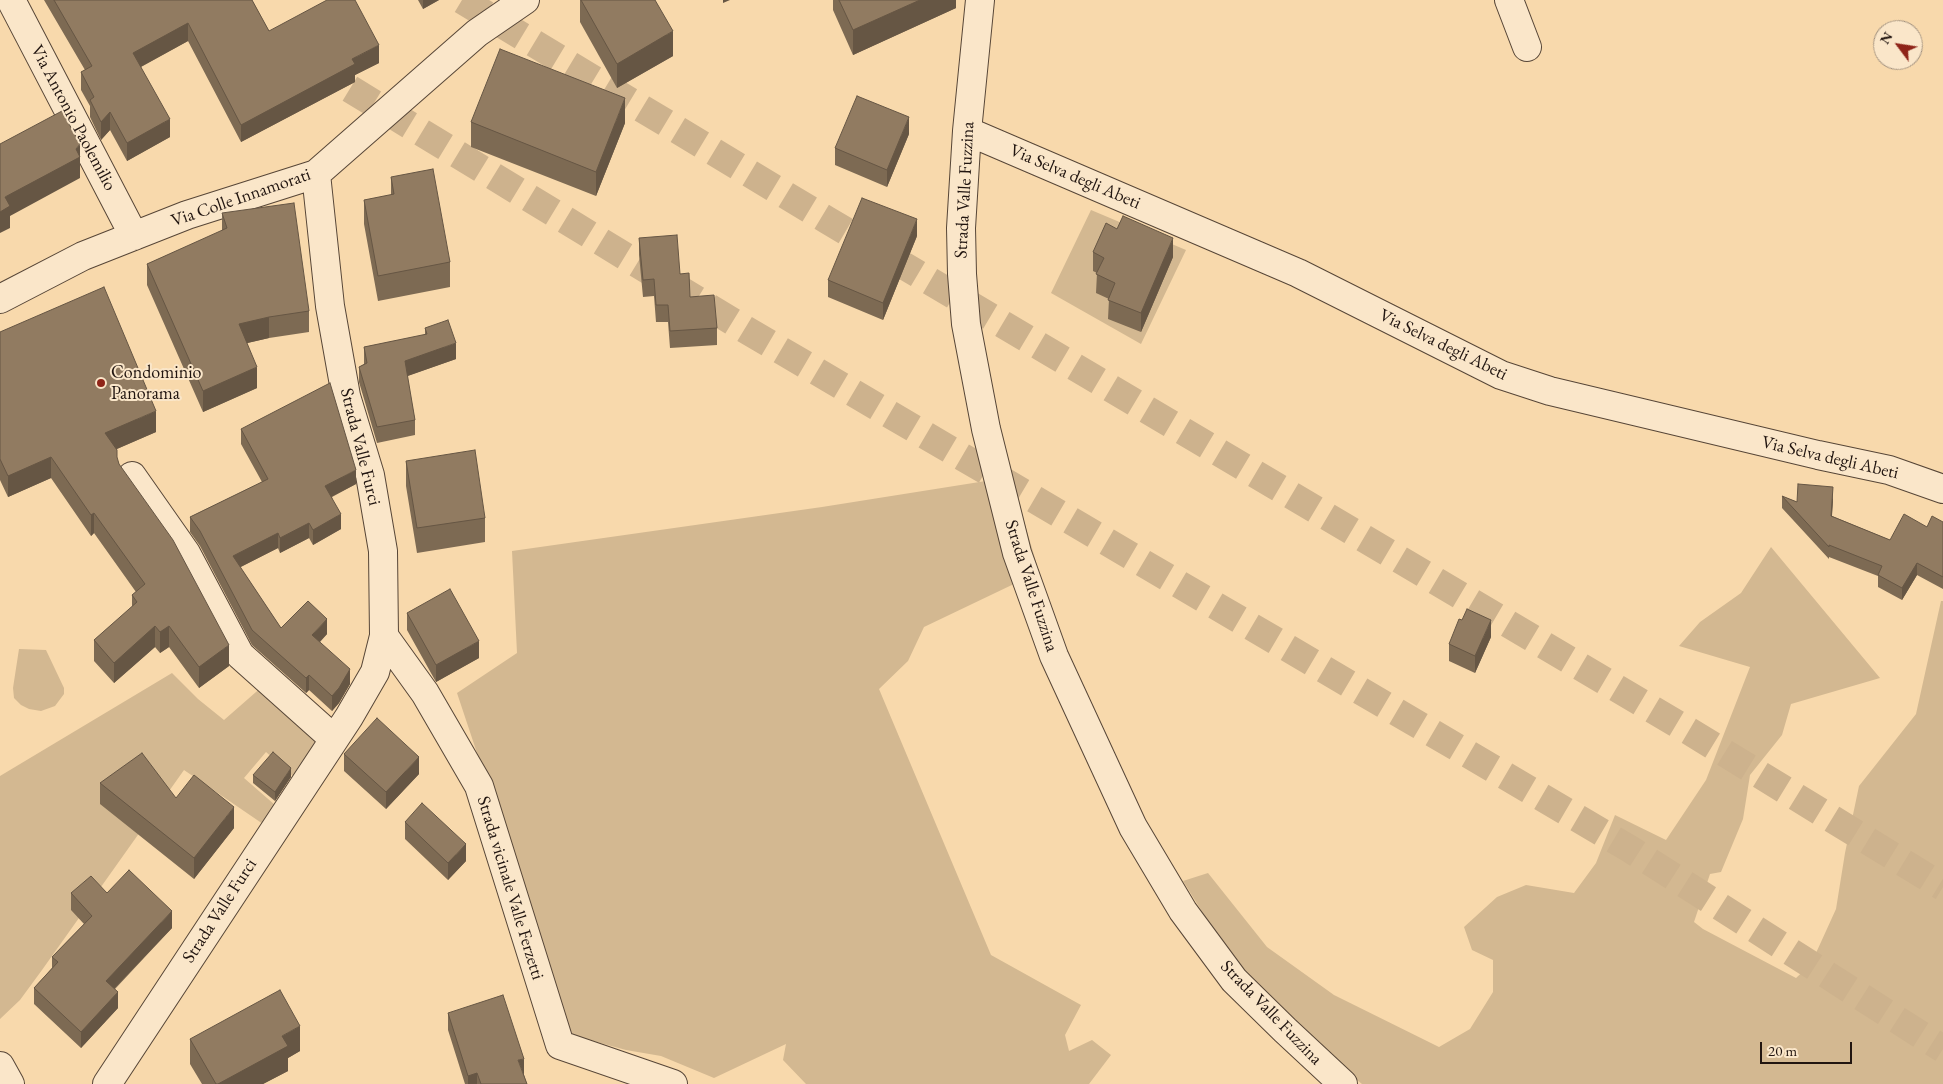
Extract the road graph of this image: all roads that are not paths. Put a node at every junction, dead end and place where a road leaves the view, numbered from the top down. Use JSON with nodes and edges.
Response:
{"nodes":[{"id":1,"x":11,"y":0,"type":"edge"},
{"id":2,"x":980,"y":0,"type":"edge"},
{"id":3,"x":1509,"y":0,"type":"edge"},
{"id":4,"x":520,"y":1,"type":"edge"},
{"id":5,"x":1527,"y":47,"type":"dead end"},
{"id":6,"x":967,"y":132,"type":"junction"},
{"id":7,"x":316,"y":174,"type":"junction"},
{"id":8,"x":134,"y":236,"type":"junction"},
{"id":9,"x":0,"y":299,"type":"edge"},
{"id":10,"x":132,"y":476,"type":"dead end"},
{"id":11,"x":1943,"y":489,"type":"edge"},
{"id":12,"x":384,"y":636,"type":"junction"},
{"id":13,"x":334,"y":739,"type":"junction"},
{"id":14,"x":0,"y":1066,"type":"edge"},
{"id":15,"x":10,"y":1084,"type":"edge"},
{"id":16,"x":107,"y":1084,"type":"edge"},
{"id":17,"x":673,"y":1084,"type":"edge"},
{"id":18,"x":1343,"y":1084,"type":"edge"}],
"edges":[{"from":1,"to":8,"type":"street","name":"Via Antonio Paolemilio"},
{"from":2,"to":6,"type":"street","name":"Strada Valle Fuzzina"},
{"from":3,"to":5,"type":"street"},
{"from":4,"to":7,"type":"street","name":"Via Colle Innamorati"},
{"from":6,"to":11,"type":"street","name":"Via Selva degli Abeti"},
{"from":6,"to":18,"type":"street","name":"Strada Valle Fuzzina"},
{"from":7,"to":8,"type":"street","name":"Via Colle Innamorati"},
{"from":7,"to":12,"type":"street","name":"Strada Valle Furci"},
{"from":8,"to":9,"type":"street","name":"Via Colle Innamorati"},
{"from":10,"to":13,"type":"street"},
{"from":12,"to":13,"type":"street","name":"Strada Valle Furci"},
{"from":12,"to":17,"type":"street","name":"Strada vicinale Valle Ferzetti"},
{"from":13,"to":16,"type":"street","name":"Strada Valle Furci"},
{"from":14,"to":15,"type":"street"}]}
